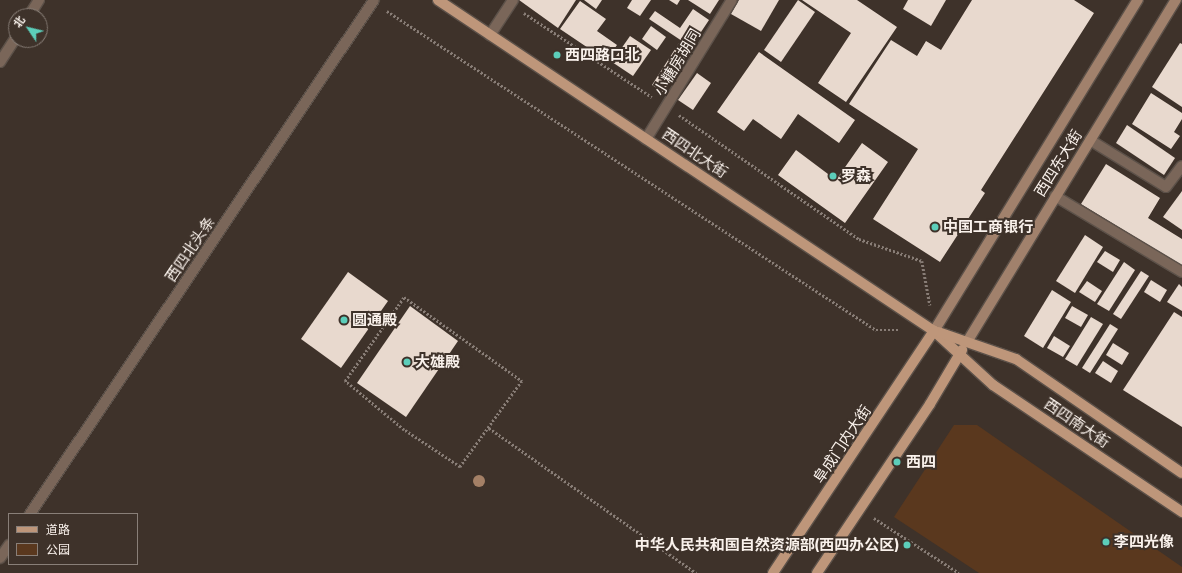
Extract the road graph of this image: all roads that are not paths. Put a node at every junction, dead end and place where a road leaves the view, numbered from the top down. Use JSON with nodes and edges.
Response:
{"nodes":[{"id":1,"x":438,"y":0,"type":"edge"},
{"id":2,"x":732,"y":0,"type":"edge"},
{"id":3,"x":1138,"y":0,"type":"edge"},
{"id":4,"x":1176,"y":0,"type":"edge"},
{"id":5,"x":374,"y":1,"type":"edge"},
{"id":6,"x":512,"y":2,"type":"edge"},
{"id":7,"x":490,"y":34,"type":"junction"},
{"id":8,"x":9,"y":48,"type":"edge"},
{"id":9,"x":0,"y":62,"type":"edge"},
{"id":10,"x":646,"y":139,"type":"junction"},
{"id":11,"x":1090,"y":140,"type":"junction"},
{"id":12,"x":1182,"y":166,"type":"edge"},
{"id":13,"x":1055,"y":196,"type":"junction"},
{"id":14,"x":1182,"y":272,"type":"edge"},
{"id":15,"x":934,"y":331,"type":"junction"},
{"id":16,"x":967,"y":342,"type":"junction"},
{"id":17,"x":960,"y":354,"type":"junction"},
{"id":18,"x":1182,"y":473,"type":"edge"},
{"id":19,"x":1182,"y":512,"type":"edge"},
{"id":20,"x":31,"y":513,"type":"edge"},
{"id":21,"x":8,"y":546,"type":"edge"},
{"id":22,"x":0,"y":558,"type":"edge"},
{"id":23,"x":774,"y":573,"type":"edge"},
{"id":24,"x":817,"y":573,"type":"edge"}],
"edges":[{"from":1,"to":7,"type":"main road","name":"西四北大街"},
{"from":2,"to":10,"type":"street","name":"小糖房胡同"},
{"from":3,"to":15,"type":"main road","name":"西四东大街"},
{"from":4,"to":11,"type":"main road","name":"西四东大街"},
{"from":5,"to":20,"type":"street","name":"西四北头条"},
{"from":6,"to":7,"type":"street"},
{"from":7,"to":10,"type":"main road","name":"西四北大街"},
{"from":8,"to":9,"type":"street"},
{"from":10,"to":15,"type":"main road","name":"西四北大街"},
{"from":11,"to":12,"type":"street"},
{"from":11,"to":13,"type":"main road","name":"西四东大街"},
{"from":13,"to":14,"type":"street"},
{"from":13,"to":16,"type":"main road","name":"西四东大街"},
{"from":15,"to":16,"type":"main road","name":"西四南大街"},
{"from":15,"to":17,"type":"main road","name":"西四南大街"},
{"from":15,"to":23,"type":"main road","name":"阜成门内大街"},
{"from":16,"to":17,"type":"main road"},
{"from":16,"to":18,"type":"main road","name":"西四南大街"},
{"from":17,"to":19,"type":"main road","name":"西四南大街"},
{"from":17,"to":24,"type":"main road"},
{"from":21,"to":22,"type":"street"}]}
